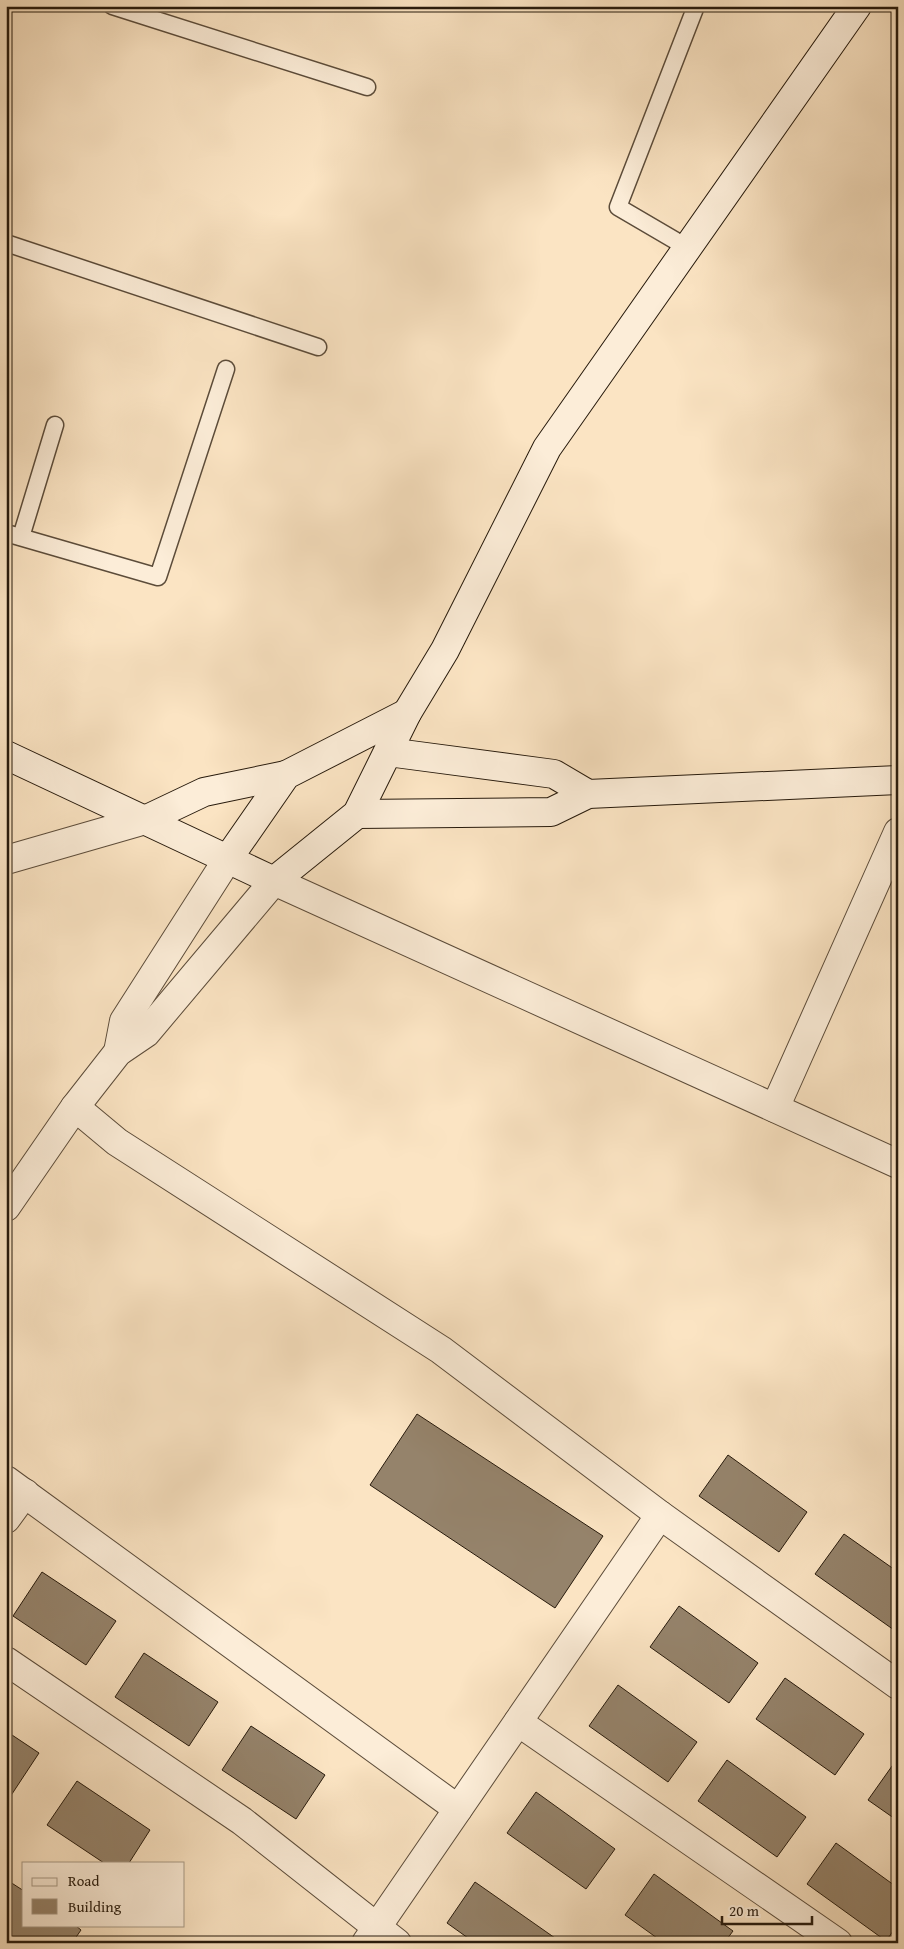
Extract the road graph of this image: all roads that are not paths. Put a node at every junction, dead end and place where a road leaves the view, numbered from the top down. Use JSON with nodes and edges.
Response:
{"nodes":[{"id":1,"x":112,"y":6,"type":"edge"},
{"id":2,"x":696,"y":6,"type":"edge"},
{"id":3,"x":857,"y":6,"type":"edge"},
{"id":4,"x":368,"y":87,"type":"dead end"},
{"id":5,"x":6,"y":243,"type":"edge"},
{"id":6,"x":688,"y":248,"type":"junction"},
{"id":7,"x":318,"y":347,"type":"dead end"},
{"id":8,"x":226,"y":369,"type":"dead end"},
{"id":9,"x":55,"y":425,"type":"dead end"},
{"id":10,"x":14,"y":535,"type":"edge"},
{"id":11,"x":406,"y":713,"type":"junction"},
{"id":12,"x":388,"y":752,"type":"junction"},
{"id":13,"x":6,"y":755,"type":"edge"},
{"id":14,"x":286,"y":775,"type":"junction"},
{"id":15,"x":898,"y":780,"type":"edge"},
{"id":16,"x":588,"y":794,"type":"junction"},
{"id":17,"x":357,"y":814,"type":"junction"},
{"id":18,"x":145,"y":820,"type":"junction"},
{"id":19,"x":898,"y":832,"type":"edge"},
{"id":20,"x":6,"y":860,"type":"edge"},
{"id":21,"x":227,"y":860,"type":"junction"},
{"id":22,"x":274,"y":881,"type":"junction"},
{"id":23,"x":118,"y":1052,"type":"junction"},
{"id":24,"x":74,"y":1107,"type":"junction"},
{"id":25,"x":775,"y":1108,"type":"junction"},
{"id":26,"x":898,"y":1164,"type":"edge"},
{"id":27,"x":6,"y":1207,"type":"edge"},
{"id":28,"x":16,"y":1487,"type":"edge"},
{"id":29,"x":660,"y":1515,"type":"junction"},
{"id":30,"x":6,"y":1519,"type":"edge"},
{"id":31,"x":6,"y":1660,"type":"edge"},
{"id":32,"x":898,"y":1685,"type":"edge"},
{"id":33,"x":518,"y":1722,"type":"junction"},
{"id":34,"x":458,"y":1809,"type":"junction"},
{"id":35,"x":379,"y":1938,"type":"edge"},
{"id":36,"x":838,"y":1943,"type":"edge"}],
"edges":[{"from":1,"to":4,"type":"lane"},
{"from":2,"to":6,"type":"lane"},
{"from":3,"to":6,"type":"street"},
{"from":5,"to":7,"type":"lane"},
{"from":6,"to":11,"type":"street"},
{"from":8,"to":10,"type":"lane"},
{"from":9,"to":10,"type":"lane"},
{"from":11,"to":12,"type":"street"},
{"from":11,"to":14,"type":"street"},
{"from":12,"to":16,"type":"street"},
{"from":12,"to":17,"type":"street"},
{"from":13,"to":18,"type":"street"},
{"from":14,"to":18,"type":"street"},
{"from":14,"to":21,"type":"street"},
{"from":15,"to":16,"type":"street"},
{"from":16,"to":17,"type":"street"},
{"from":17,"to":22,"type":"street"},
{"from":18,"to":20,"type":"street"},
{"from":18,"to":21,"type":"street"},
{"from":19,"to":25,"type":"street"},
{"from":21,"to":22,"type":"street"},
{"from":21,"to":23,"type":"street"},
{"from":22,"to":23,"type":"street"},
{"from":22,"to":25,"type":"street"},
{"from":23,"to":24,"type":"street"},
{"from":24,"to":27,"type":"street"},
{"from":24,"to":29,"type":"street"},
{"from":25,"to":26,"type":"street"},
{"from":28,"to":30,"type":"street"},
{"from":28,"to":34,"type":"street"},
{"from":29,"to":32,"type":"street"},
{"from":29,"to":33,"type":"street"},
{"from":31,"to":35,"type":"street"},
{"from":33,"to":34,"type":"street"},
{"from":33,"to":36,"type":"street"},
{"from":34,"to":35,"type":"street"}]}
